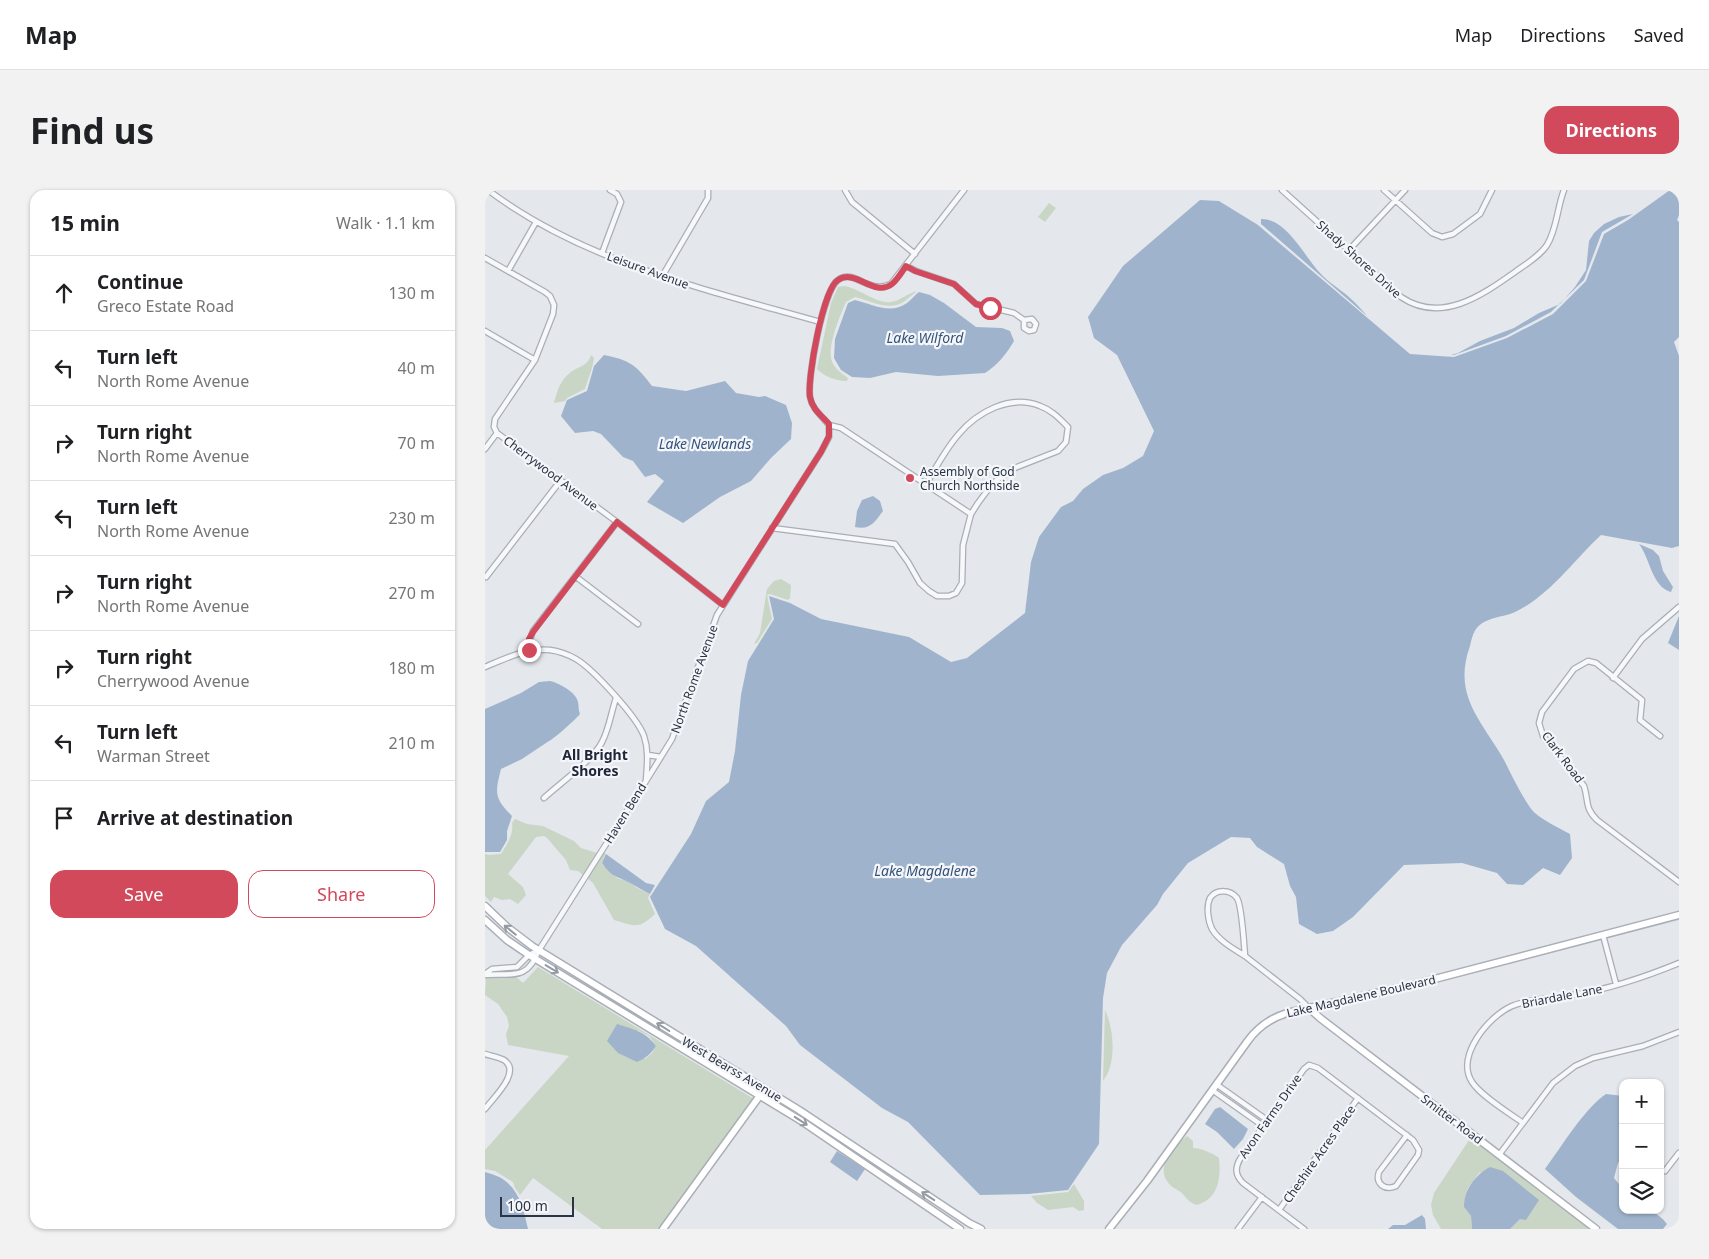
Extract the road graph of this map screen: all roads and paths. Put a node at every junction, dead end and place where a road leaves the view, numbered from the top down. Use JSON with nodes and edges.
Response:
{"nodes":[{"id":1,"x":488,"y":190,"type":"edge"},
{"id":2,"x":610,"y":190,"type":"edge"},
{"id":3,"x":708,"y":190,"type":"edge"},
{"id":4,"x":845,"y":190,"type":"edge"},
{"id":5,"x":963,"y":190,"type":"edge"},
{"id":6,"x":1282,"y":190,"type":"edge"},
{"id":7,"x":1384,"y":190,"type":"edge"},
{"id":8,"x":1405,"y":190,"type":"edge"},
{"id":9,"x":1492,"y":190,"type":"edge"},
{"id":10,"x":1564,"y":190,"type":"edge"},
{"id":11,"x":1396,"y":201,"type":"junction"},
{"id":12,"x":536,"y":222,"type":"junction"},
{"id":13,"x":1349,"y":250,"type":"junction"},
{"id":14,"x":603,"y":253,"type":"junction"},
{"id":15,"x":915,"y":254,"type":"junction"},
{"id":16,"x":485,"y":258,"type":"edge"},
{"id":17,"x":906,"y":266,"type":"junction"},
{"id":18,"x":508,"y":271,"type":"junction"},
{"id":19,"x":663,"y":276,"type":"junction"},
{"id":20,"x":1024,"y":320,"type":"dead end"},
{"id":21,"x":820,"y":322,"type":"junction"},
{"id":22,"x":485,"y":331,"type":"edge"},
{"id":23,"x":535,"y":360,"type":"junction"},
{"id":24,"x":829,"y":424,"type":"junction"},
{"id":25,"x":497,"y":434,"type":"junction"},
{"id":26,"x":485,"y":449,"type":"edge"},
{"id":27,"x":561,"y":480,"type":"junction"},
{"id":28,"x":925,"y":484,"type":"junction"},
{"id":29,"x":971,"y":514,"type":"junction"},
{"id":30,"x":617,"y":522,"type":"junction"},
{"id":31,"x":772,"y":528,"type":"junction"},
{"id":32,"x":575,"y":576,"type":"junction"},
{"id":33,"x":486,"y":577,"type":"dead end"},
{"id":34,"x":723,"y":605,"type":"junction"},
{"id":35,"x":1679,"y":607,"type":"edge"},
{"id":36,"x":638,"y":624,"type":"dead end"},
{"id":37,"x":529,"y":650,"type":"junction"},
{"id":38,"x":485,"y":668,"type":"edge"},
{"id":39,"x":1613,"y":678,"type":"junction"},
{"id":40,"x":616,"y":698,"type":"junction"},
{"id":41,"x":1660,"y":736,"type":"dead end"},
{"id":42,"x":648,"y":756,"type":"junction"},
{"id":43,"x":661,"y":757,"type":"junction"},
{"id":44,"x":646,"y":781,"type":"junction"},
{"id":45,"x":543,"y":798,"type":"dead end"},
{"id":46,"x":1679,"y":882,"type":"edge"},
{"id":47,"x":485,"y":906,"type":"edge"},
{"id":48,"x":1679,"y":915,"type":"edge"},
{"id":49,"x":485,"y":920,"type":"edge"},
{"id":50,"x":1603,"y":935,"type":"junction"},
{"id":51,"x":539,"y":950,"type":"junction"},
{"id":52,"x":529,"y":955,"type":"junction"},
{"id":53,"x":1245,"y":956,"type":"junction"},
{"id":54,"x":535,"y":959,"type":"junction"},
{"id":55,"x":1679,"y":963,"type":"edge"},
{"id":56,"x":502,"y":968,"type":"junction"},
{"id":57,"x":485,"y":974,"type":"edge"},
{"id":58,"x":503,"y":974,"type":"junction"},
{"id":59,"x":1616,"y":984,"type":"junction"},
{"id":60,"x":1309,"y":1008,"type":"junction"},
{"id":61,"x":1679,"y":1032,"type":"edge"},
{"id":62,"x":485,"y":1054,"type":"edge"},
{"id":63,"x":1214,"y":1087,"type":"junction"},
{"id":64,"x":765,"y":1089,"type":"junction"},
{"id":65,"x":759,"y":1096,"type":"junction"},
{"id":66,"x":1358,"y":1098,"type":"junction"},
{"id":67,"x":1247,"y":1105,"type":"junction"},
{"id":68,"x":485,"y":1109,"type":"edge"},
{"id":69,"x":1243,"y":1111,"type":"junction"},
{"id":70,"x":1267,"y":1120,"type":"junction"},
{"id":71,"x":1523,"y":1123,"type":"junction"},
{"id":72,"x":1263,"y":1126,"type":"junction"},
{"id":73,"x":1407,"y":1135,"type":"junction"},
{"id":74,"x":1679,"y":1153,"type":"edge"},
{"id":75,"x":1499,"y":1155,"type":"junction"},
{"id":76,"x":1665,"y":1171,"type":"dead end"},
{"id":77,"x":1262,"y":1197,"type":"junction"},
{"id":78,"x":1279,"y":1210,"type":"junction"},
{"id":79,"x":968,"y":1226,"type":"edge"},
{"id":80,"x":663,"y":1229,"type":"edge"},
{"id":81,"x":960,"y":1229,"type":"edge"},
{"id":82,"x":981,"y":1229,"type":"edge"},
{"id":83,"x":1109,"y":1229,"type":"edge"},
{"id":84,"x":1238,"y":1229,"type":"edge"},
{"id":85,"x":1304,"y":1229,"type":"edge"},
{"id":86,"x":1596,"y":1229,"type":"edge"}],
"edges":[{"from":1,"to":12,"type":"street","name":"Leisure Avenue"},
{"from":2,"to":14,"type":"street"},
{"from":3,"to":19,"type":"street"},
{"from":4,"to":15,"type":"street"},
{"from":5,"to":15,"type":"street"},
{"from":6,"to":13,"type":"street","name":"Shady Shores Drive"},
{"from":7,"to":11,"type":"street"},
{"from":8,"to":11,"type":"street"},
{"from":9,"to":11,"type":"street"},
{"from":10,"to":13,"type":"street","name":"Shady Shores Drive"},
{"from":11,"to":13,"type":"street"},
{"from":12,"to":14,"type":"street","name":"Leisure Avenue"},
{"from":12,"to":18,"type":"street"},
{"from":14,"to":19,"type":"street","name":"Leisure Avenue"},
{"from":15,"to":17,"type":"street"},
{"from":16,"to":18,"type":"street"},
{"from":17,"to":20,"type":"street"},
{"from":17,"to":21,"type":"street"},
{"from":18,"to":23,"type":"street"},
{"from":19,"to":21,"type":"street","name":"Leisure Avenue"},
{"from":21,"to":24,"type":"street"},
{"from":22,"to":23,"type":"street"},
{"from":23,"to":25,"type":"street"},
{"from":24,"to":28,"type":"street"},
{"from":24,"to":31,"type":"street","name":"North Rome Avenue"},
{"from":25,"to":26,"type":"street"},
{"from":25,"to":27,"type":"street","name":"Cherrywood Avenue"},
{"from":27,"to":30,"type":"street","name":"Cherrywood Avenue"},
{"from":27,"to":33,"type":"street"},
{"from":28,"to":29,"type":"street"},
{"from":28,"to":29,"type":"street"},
{"from":29,"to":31,"type":"street"},
{"from":30,"to":32,"type":"street"},
{"from":30,"to":34,"type":"street","name":"Cherrywood Avenue"},
{"from":31,"to":34,"type":"street","name":"North Rome Avenue"},
{"from":32,"to":36,"type":"street"},
{"from":32,"to":37,"type":"street"},
{"from":34,"to":43,"type":"street","name":"North Rome Avenue"},
{"from":35,"to":39,"type":"street"},
{"from":37,"to":38,"type":"street","name":"Haven Bend"},
{"from":37,"to":40,"type":"street","name":"Haven Bend"},
{"from":39,"to":41,"type":"street","name":"Clark Road"},
{"from":39,"to":46,"type":"street","name":"Clark Road"},
{"from":40,"to":42,"type":"street","name":"Haven Bend"},
{"from":40,"to":45,"type":"street"},
{"from":42,"to":43,"type":"street"},
{"from":42,"to":44,"type":"street","name":"Haven Bend"},
{"from":43,"to":44,"type":"street","name":"North Rome Avenue"},
{"from":44,"to":51,"type":"street","name":"Haven Bend"},
{"from":51,"to":47,"type":"street","name":"West Bearss Avenue","one_way":true},
{"from":48,"to":50,"type":"street","name":"Lake Magdalene Boulevard"},
{"from":49,"to":52,"type":"street","name":"West Bearss Avenue"},
{"from":50,"to":59,"type":"street"},
{"from":50,"to":60,"type":"street","name":"Lake Magdalene Boulevard"},
{"from":51,"to":52,"type":"street","name":"Haven Bend"},
{"from":51,"to":54,"type":"street","name":"Haven Bend"},
{"from":64,"to":51,"type":"street","name":"West Bearss Avenue","one_way":true},
{"from":52,"to":54,"type":"street","name":"West Bearss Avenue"},
{"from":52,"to":56,"type":"street","name":"Haven Bend"},
{"from":53,"to":53,"type":"street"},
{"from":53,"to":60,"type":"street"},
{"from":54,"to":58,"type":"street","name":"Haven Bend"},
{"from":54,"to":65,"type":"street","name":"West Bearss Avenue","one_way":true},
{"from":55,"to":59,"type":"street","name":"Briardale Lane"},
{"from":56,"to":57,"type":"street","name":"Haven Bend"},
{"from":56,"to":58,"type":"street"},
{"from":57,"to":58,"type":"street","name":"Haven Bend"},
{"from":59,"to":71,"type":"street","name":"Briardale Lane"},
{"from":60,"to":63,"type":"street","name":"Lake Magdalene Boulevard"},
{"from":60,"to":75,"type":"street","name":"Smitter Road"},
{"from":61,"to":71,"type":"street"},
{"from":62,"to":68,"type":"street"},
{"from":63,"to":67,"type":"street"},
{"from":63,"to":69,"type":"street"},
{"from":63,"to":83,"type":"street","name":"Lake Magdalene Boulevard"},
{"from":64,"to":65,"type":"street"},
{"from":79,"to":64,"type":"street","name":"West Bearss Avenue","one_way":true},
{"from":65,"to":80,"type":"street"},
{"from":65,"to":81,"type":"street","name":"West Bearss Avenue","one_way":true},
{"from":66,"to":70,"type":"street","name":"Avon Farms Drive"},
{"from":66,"to":73,"type":"street","name":"Avon Farms Drive"},
{"from":66,"to":78,"type":"street","name":"Cheshire Acres Place"},
{"from":67,"to":69,"type":"street"},
{"from":67,"to":70,"type":"street"},
{"from":69,"to":72,"type":"street"},
{"from":70,"to":72,"type":"street","name":"Avon Farms Drive"},
{"from":71,"to":75,"type":"street"},
{"from":72,"to":77,"type":"street","name":"Avon Farms Drive"},
{"from":73,"to":73,"type":"street","name":"Avon Farms Drive"},
{"from":74,"to":76,"type":"street"},
{"from":75,"to":86,"type":"street","name":"Smitter Road"},
{"from":77,"to":78,"type":"street","name":"Avon Farms Drive"},
{"from":77,"to":84,"type":"street"},
{"from":78,"to":85,"type":"street","name":"Avon Farms Drive"},
{"from":79,"to":82,"type":"street","name":"West Bearss Avenue"}]}
